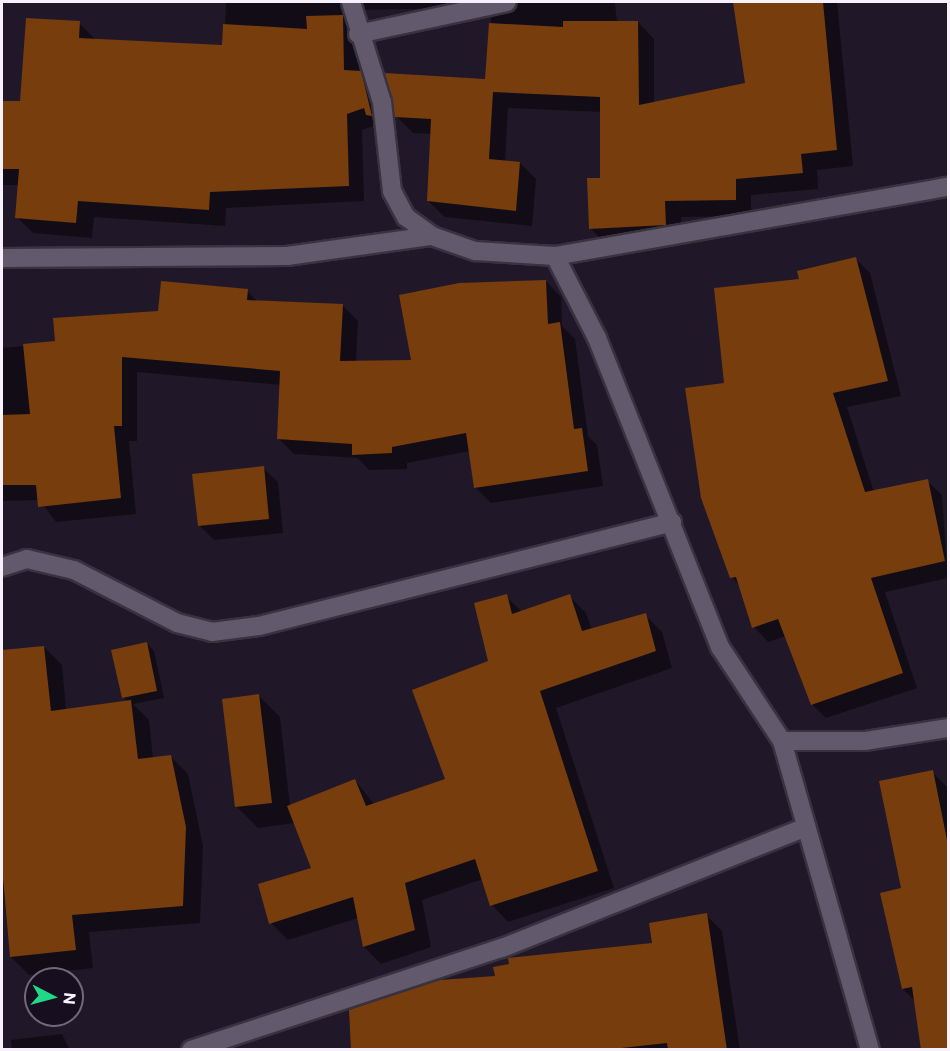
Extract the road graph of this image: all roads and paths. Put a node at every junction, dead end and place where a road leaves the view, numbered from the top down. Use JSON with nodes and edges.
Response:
{"nodes":[{"id":1,"x":351,"y":2,"type":"edge"},
{"id":2,"x":507,"y":2,"type":"edge"},
{"id":3,"x":358,"y":34,"type":"junction"},
{"id":4,"x":948,"y":187,"type":"edge"},
{"id":5,"x":432,"y":236,"type":"junction"},
{"id":6,"x":555,"y":256,"type":"junction"},
{"id":7,"x":2,"y":258,"type":"edge"},
{"id":8,"x":672,"y":522,"type":"junction"},
{"id":9,"x":2,"y":567,"type":"edge"},
{"id":10,"x":948,"y":728,"type":"edge"},
{"id":11,"x":782,"y":741,"type":"junction"},
{"id":12,"x":806,"y":827,"type":"junction"},
{"id":13,"x":191,"y":1050,"type":"edge"},
{"id":14,"x":870,"y":1050,"type":"edge"}],
"edges":[{"from":1,"to":3,"type":"street"},
{"from":2,"to":3,"type":"street"},
{"from":3,"to":5,"type":"street"},
{"from":4,"to":6,"type":"street"},
{"from":5,"to":6,"type":"street"},
{"from":5,"to":7,"type":"street"},
{"from":6,"to":8,"type":"street"},
{"from":8,"to":9,"type":"street"},
{"from":8,"to":11,"type":"street"},
{"from":10,"to":11,"type":"street"},
{"from":11,"to":12,"type":"street"},
{"from":12,"to":13,"type":"street"},
{"from":12,"to":14,"type":"street"}]}
